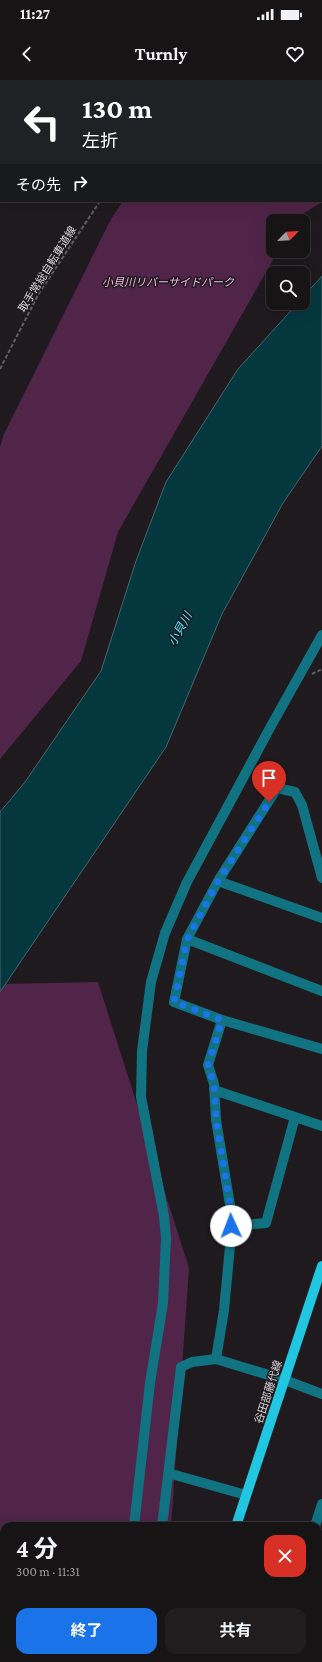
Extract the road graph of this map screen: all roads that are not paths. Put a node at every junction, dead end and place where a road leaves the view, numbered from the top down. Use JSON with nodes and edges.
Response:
{"nodes":[{"id":1,"x":322,"y":635,"type":"edge"},
{"id":2,"x":322,"y":878,"type":"edge"},
{"id":3,"x":218,"y":881,"type":"junction"},
{"id":4,"x":322,"y":918,"type":"edge"},
{"id":5,"x":187,"y":940,"type":"junction"},
{"id":6,"x":322,"y":991,"type":"edge"},
{"id":7,"x":222,"y":1020,"type":"junction"},
{"id":8,"x":322,"y":1049,"type":"edge"},
{"id":9,"x":214,"y":1090,"type":"junction"},
{"id":10,"x":295,"y":1117,"type":"junction"},
{"id":11,"x":322,"y":1126,"type":"edge"},
{"id":12,"x":231,"y":1226,"type":"junction"},
{"id":13,"x":322,"y":1266,"type":"edge"},
{"id":14,"x":216,"y":1359,"type":"junction"},
{"id":15,"x":285,"y":1380,"type":"junction"},
{"id":16,"x":322,"y":1394,"type":"edge"},
{"id":17,"x":168,"y":1473,"type":"junction"},
{"id":18,"x":246,"y":1495,"type":"junction"},
{"id":19,"x":322,"y":1504,"type":"edge"},
{"id":20,"x":134,"y":1522,"type":"edge"},
{"id":21,"x":162,"y":1522,"type":"edge"},
{"id":22,"x":237,"y":1522,"type":"edge"},
{"id":23,"x":316,"y":1522,"type":"edge"}],
"edges":[{"from":1,"to":20,"type":"street"},
{"from":2,"to":3,"type":"street"},
{"from":3,"to":4,"type":"street"},
{"from":3,"to":5,"type":"street"},
{"from":5,"to":6,"type":"street"},
{"from":5,"to":7,"type":"street"},
{"from":7,"to":8,"type":"street"},
{"from":7,"to":9,"type":"street"},
{"from":9,"to":10,"type":"street"},
{"from":9,"to":12,"type":"street"},
{"from":10,"to":11,"type":"street"},
{"from":10,"to":12,"type":"street"},
{"from":12,"to":14,"type":"street"},
{"from":13,"to":15,"type":"main road","name":"谷田部藤代線"},
{"from":14,"to":15,"type":"street"},
{"from":14,"to":17,"type":"street"},
{"from":15,"to":16,"type":"street"},
{"from":15,"to":18,"type":"main road","name":"谷田部藤代線"},
{"from":17,"to":18,"type":"street"},
{"from":17,"to":21,"type":"street"},
{"from":18,"to":22,"type":"main road","name":"谷田部藤代線"},
{"from":19,"to":23,"type":"street"}]}
